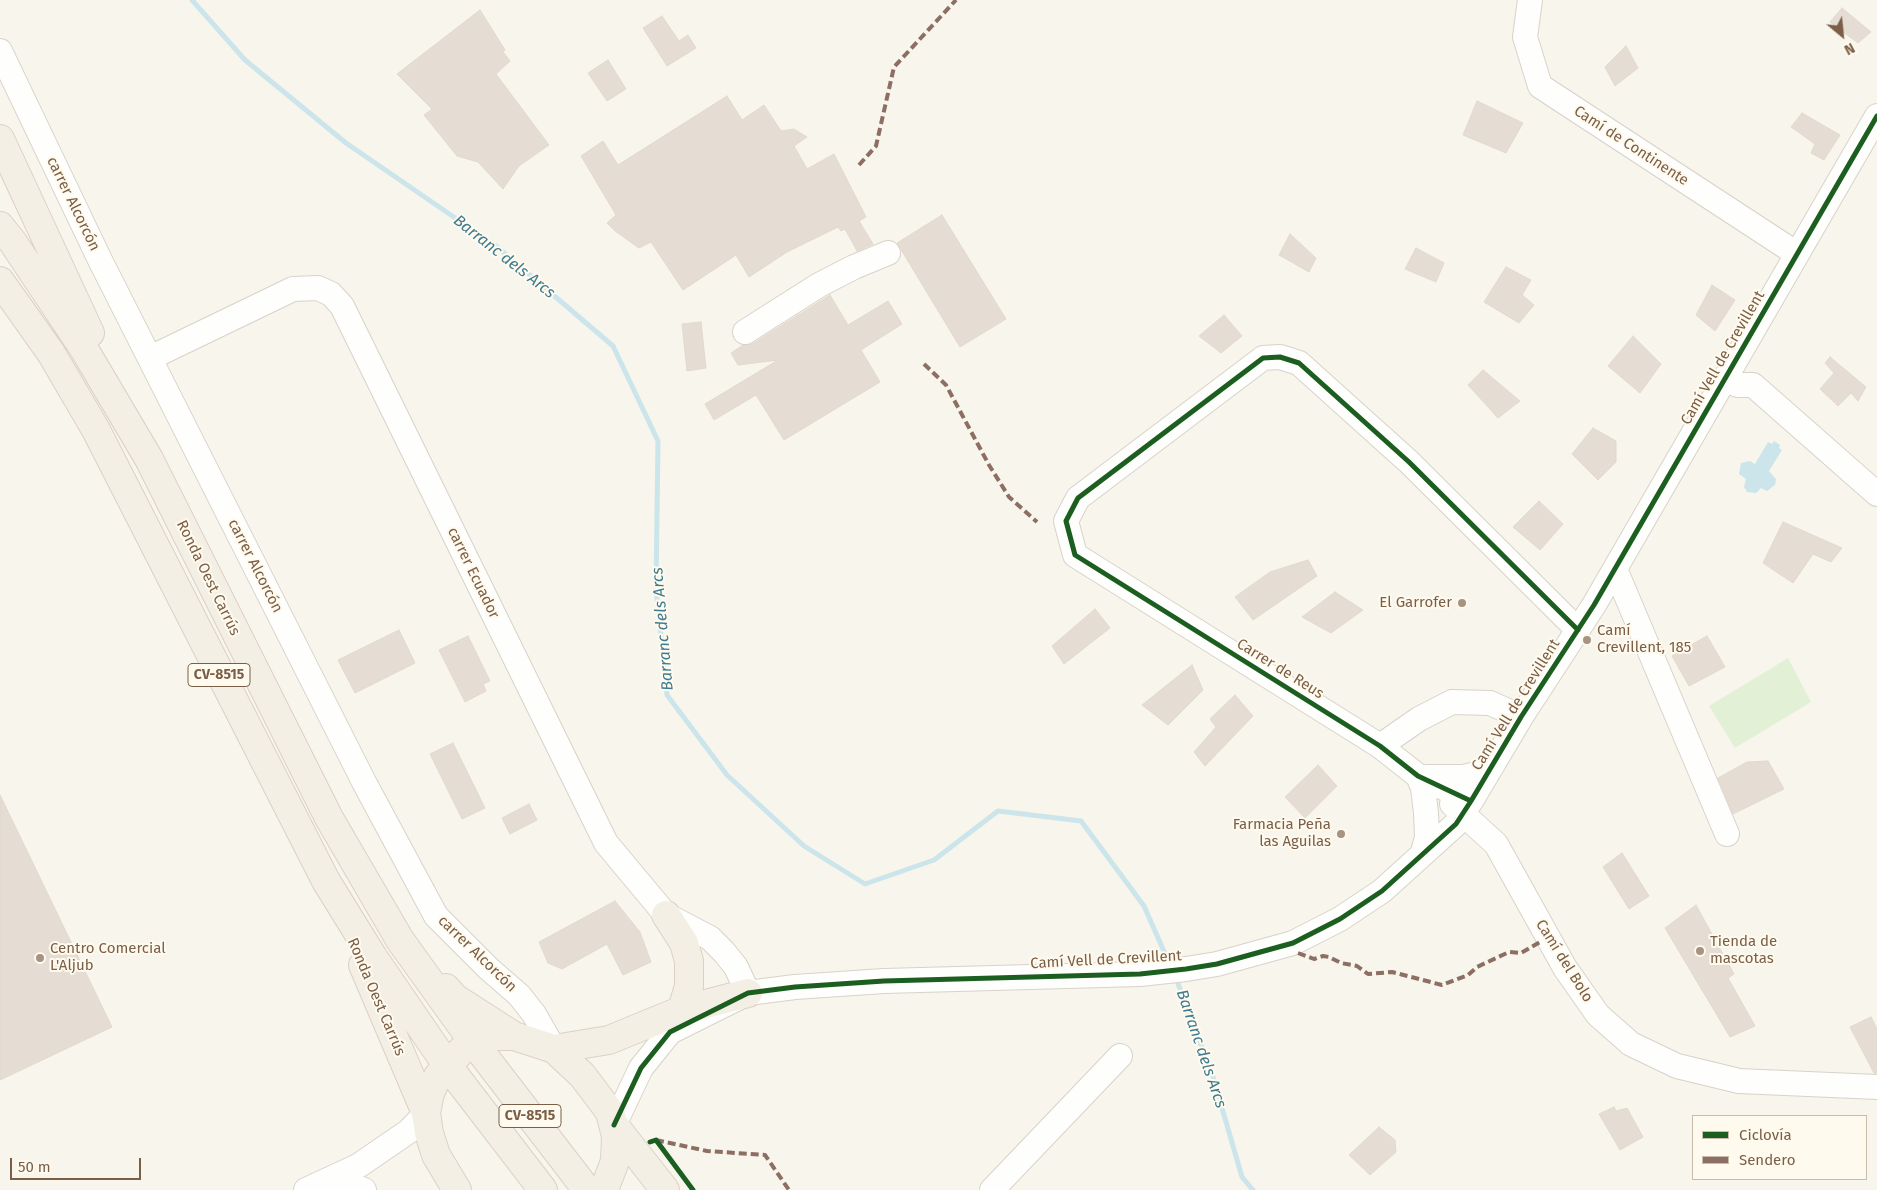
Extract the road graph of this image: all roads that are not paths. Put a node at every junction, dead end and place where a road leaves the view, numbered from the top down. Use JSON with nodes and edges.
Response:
{"nodes":[{"id":1,"x":1530,"y":0,"type":"edge"},
{"id":2,"x":0,"y":52,"type":"edge"},
{"id":3,"x":1877,"y":116,"type":"edge"},
{"id":4,"x":0,"y":139,"type":"edge"},
{"id":5,"x":0,"y":226,"type":"edge"},
{"id":6,"x":888,"y":254,"type":"dead end"},
{"id":7,"x":1797,"y":254,"type":"junction"},
{"id":8,"x":0,"y":281,"type":"edge"},
{"id":9,"x":744,"y":332,"type":"dead end"},
{"id":10,"x":150,"y":358,"type":"junction"},
{"id":11,"x":1726,"y":376,"type":"junction"},
{"id":12,"x":149,"y":459,"type":"junction"},
{"id":13,"x":1877,"y":494,"type":"edge"},
{"id":14,"x":1615,"y":569,"type":"junction"},
{"id":15,"x":1578,"y":630,"type":"junction"},
{"id":16,"x":1521,"y":717,"type":"junction"},
{"id":17,"x":1380,"y":746,"type":"junction"},
{"id":18,"x":1492,"y":766,"type":"junction"},
{"id":19,"x":1418,"y":776,"type":"junction"},
{"id":20,"x":1467,"y":807,"type":"junction"},
{"id":21,"x":1727,"y":834,"type":"dead end"},
{"id":22,"x":1423,"y":852,"type":"junction"},
{"id":23,"x":326,"y":881,"type":"junction"},
{"id":24,"x":666,"y":915,"type":"junction"},
{"id":25,"x":400,"y":940,"type":"junction"},
{"id":26,"x":748,"y":992,"type":"junction"},
{"id":27,"x":682,"y":1010,"type":"junction"},
{"id":28,"x":514,"y":1036,"type":"junction"},
{"id":29,"x":474,"y":1042,"type":"junction"},
{"id":30,"x":554,"y":1049,"type":"junction"},
{"id":31,"x":1120,"y":1056,"type":"dead end"},
{"id":32,"x":447,"y":1065,"type":"junction"},
{"id":33,"x":1877,"y":1087,"type":"edge"},
{"id":34,"x":426,"y":1113,"type":"junction"},
{"id":35,"x":614,"y":1125,"type":"junction"},
{"id":36,"x":334,"y":1178,"type":"junction"},
{"id":37,"x":456,"y":1189,"type":"edge"},
{"id":38,"x":306,"y":1190,"type":"edge"},
{"id":39,"x":364,"y":1190,"type":"edge"},
{"id":40,"x":543,"y":1190,"type":"edge"},
{"id":41,"x":587,"y":1190,"type":"edge"},
{"id":42,"x":604,"y":1190,"type":"edge"},
{"id":43,"x":665,"y":1190,"type":"edge"},
{"id":44,"x":992,"y":1190,"type":"edge"}],
"edges":[{"from":1,"to":7,"type":"street","name":"Camí de Continente"},
{"from":2,"to":10,"type":"street","name":"carrer Alcorcón"},
{"from":3,"to":7,"type":"street","name":"Camí Vell de Crevillent"},
{"from":4,"to":12,"type":"main road"},
{"from":5,"to":12,"type":"main road","name":"Ronda Oest Carrús","number":"CV-8515"},
{"from":6,"to":9,"type":"street"},
{"from":7,"to":11,"type":"street","name":"Camí Vell de Crevillent"},
{"from":8,"to":23,"type":"main road","name":"Ronda Oest Carrús","number":"CV-8515"},
{"from":10,"to":24,"type":"street","name":"carrer Ecuador"},
{"from":10,"to":30,"type":"street","name":"carrer Alcorcón"},
{"from":11,"to":13,"type":"street"},
{"from":11,"to":14,"type":"street","name":"Camí Vell de Crevillent"},
{"from":12,"to":25,"type":"main road","name":"Ronda Oest Carrús","number":"CV-8515"},
{"from":14,"to":15,"type":"street","name":"Camí Vell de Crevillent"},
{"from":14,"to":21,"type":"street"},
{"from":15,"to":16,"type":"street","name":"Camí Vell de Crevillent"},
{"from":15,"to":17,"type":"street","name":"Carrer de Reus"},
{"from":16,"to":17,"type":"street"},
{"from":16,"to":18,"type":"street","name":"Camí Vell de Crevillent"},
{"from":17,"to":19,"type":"street","name":"Carrer de Reus"},
{"from":18,"to":19,"type":"street"},
{"from":18,"to":20,"type":"street","name":"Camí Vell de Crevillent"},
{"from":19,"to":20,"type":"street","name":"Camí del Bolo"},
{"from":19,"to":22,"type":"street"},
{"from":20,"to":22,"type":"street","name":"Camí Vell de Crevillent"},
{"from":20,"to":33,"type":"street","name":"Camí del Bolo"},
{"from":22,"to":26,"type":"street","name":"Camí Vell de Crevillent"},
{"from":23,"to":32,"type":"main road","name":"Ronda Oest Carrús","number":"CV-8515"},
{"from":23,"to":34,"type":"main road","name":"Ronda Oest Carrús"},
{"from":24,"to":26,"type":"street","name":"carrer Ecuador"},
{"from":24,"to":27,"type":"main road"},
{"from":25,"to":28,"type":"main road","name":"Ronda Oest Carrús"},
{"from":25,"to":29,"type":"main road","name":"Ronda Oest Carrús","number":"CV-8515"},
{"from":26,"to":27,"type":"main road"},
{"from":26,"to":35,"type":"street","name":"Camí Vell de Crevillent"},
{"from":27,"to":30,"type":"main road"},
{"from":28,"to":29,"type":"main road","name":"Ronda Oest Carrús"},
{"from":28,"to":30,"type":"main road","name":"Ronda Oest Carrús"},
{"from":29,"to":32,"type":"main road","name":"Ronda Oest Carrús"},
{"from":29,"to":41,"type":"main road","name":"Ronda Oest Carrús","number":"CV-8515"},
{"from":30,"to":35,"type":"main road","name":"Ronda Oest Carrús"},
{"from":31,"to":44,"type":"street"},
{"from":32,"to":34,"type":"main road","name":"Ronda Oest Carrús"},
{"from":32,"to":40,"type":"main road","name":"Ronda Oest Carrús","number":"CV-8515"},
{"from":34,"to":36,"type":"street"},
{"from":34,"to":37,"type":"main road","name":"Ronda Oest Carrús"},
{"from":35,"to":42,"type":"main road","name":"Ronda Oest Carrús"},
{"from":35,"to":43,"type":"main road","name":"Ronda Oest Carrús"},
{"from":36,"to":38,"type":"street"},
{"from":36,"to":39,"type":"street"}]}
